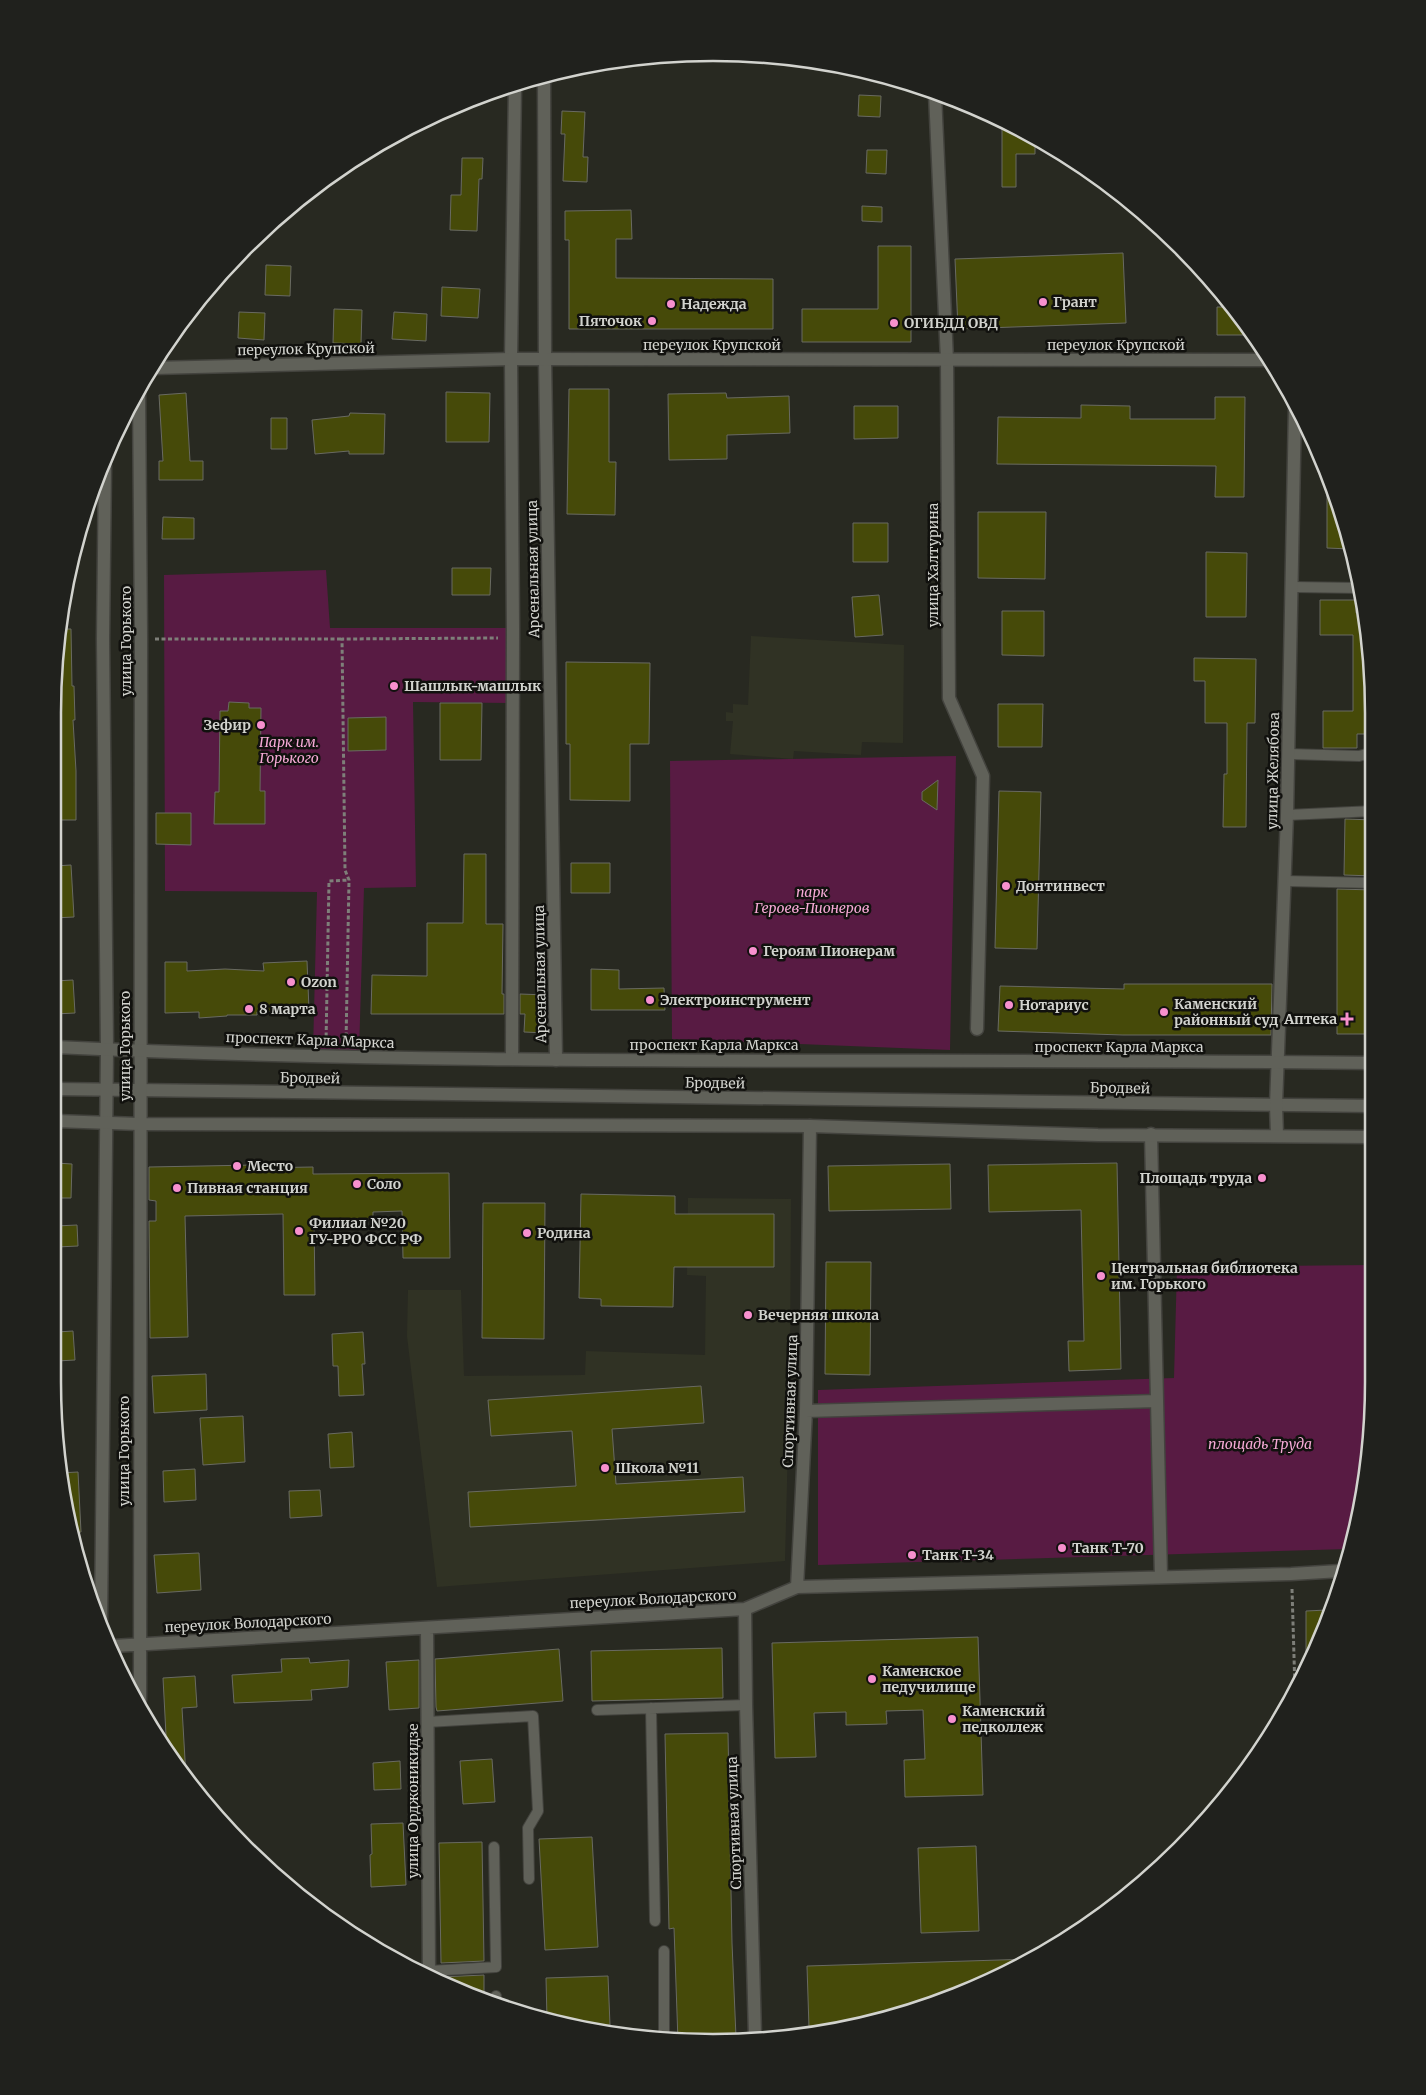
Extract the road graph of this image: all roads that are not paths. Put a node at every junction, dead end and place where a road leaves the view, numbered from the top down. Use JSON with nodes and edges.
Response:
{"nodes":[{"id":1,"x":544,"y":83,"type":"edge"},
{"id":2,"x":515,"y":92,"type":"edge"},
{"id":3,"x":935,"y":101,"type":"edge"},
{"id":4,"x":511,"y":359,"type":"junction"},
{"id":5,"x":545,"y":359,"type":"junction"},
{"id":6,"x":947,"y":360,"type":"junction"},
{"id":7,"x":1260,"y":360,"type":"edge"},
{"id":8,"x":161,"y":368,"type":"edge"},
{"id":9,"x":139,"y":405,"type":"edge"},
{"id":10,"x":1295,"y":419,"type":"edge"},
{"id":11,"x":105,"y":480,"type":"edge"},
{"id":12,"x":1292,"y":586,"type":"junction"},
{"id":13,"x":1352,"y":588,"type":"edge"},
{"id":14,"x":1288,"y":754,"type":"junction"},
{"id":15,"x":1365,"y":754,"type":"edge"},
{"id":16,"x":1365,"y":811,"type":"edge"},
{"id":17,"x":1287,"y":815,"type":"junction"},
{"id":18,"x":1285,"y":881,"type":"junction"},
{"id":19,"x":1365,"y":883,"type":"edge"},
{"id":20,"x":977,"y":1029,"type":"dead end"},
{"id":21,"x":61,"y":1047,"type":"edge"},
{"id":22,"x":107,"y":1049,"type":"junction"},
{"id":23,"x":140,"y":1050,"type":"junction"},
{"id":24,"x":512,"y":1059,"type":"junction"},
{"id":25,"x":556,"y":1060,"type":"junction"},
{"id":26,"x":1277,"y":1063,"type":"junction"},
{"id":27,"x":1365,"y":1063,"type":"edge"},
{"id":28,"x":61,"y":1089,"type":"edge"},
{"id":29,"x":106,"y":1090,"type":"junction"},
{"id":30,"x":140,"y":1091,"type":"junction"},
{"id":31,"x":1276,"y":1105,"type":"junction"},
{"id":32,"x":1365,"y":1106,"type":"edge"},
{"id":33,"x":61,"y":1122,"type":"edge"},
{"id":34,"x":106,"y":1123,"type":"junction"},
{"id":35,"x":139,"y":1124,"type":"junction"},
{"id":36,"x":810,"y":1126,"type":"junction"},
{"id":37,"x":1151,"y":1134,"type":"junction"},
{"id":38,"x":1277,"y":1135,"type":"junction"},
{"id":39,"x":1365,"y":1137,"type":"edge"},
{"id":40,"x":1157,"y":1401,"type":"junction"},
{"id":41,"x":806,"y":1411,"type":"junction"},
{"id":42,"x":1336,"y":1571,"type":"edge"},
{"id":43,"x":1161,"y":1577,"type":"junction"},
{"id":44,"x":797,"y":1587,"type":"junction"},
{"id":45,"x":101,"y":1605,"type":"edge"},
{"id":46,"x":746,"y":1609,"type":"junction"},
{"id":47,"x":427,"y":1628,"type":"junction"},
{"id":48,"x":140,"y":1644,"type":"junction"},
{"id":49,"x":117,"y":1646,"type":"edge"},
{"id":50,"x":140,"y":1692,"type":"edge"},
{"id":51,"x":746,"y":1705,"type":"junction"},
{"id":52,"x":651,"y":1708,"type":"junction"},
{"id":53,"x":597,"y":1710,"type":"dead end"},
{"id":54,"x":427,"y":1722,"type":"junction"},
{"id":55,"x":494,"y":1847,"type":"dead end"},
{"id":56,"x":529,"y":1879,"type":"dead end"},
{"id":57,"x":655,"y":1921,"type":"dead end"},
{"id":58,"x":664,"y":1951,"type":"dead end"},
{"id":59,"x":429,"y":1969,"type":"edge"},
{"id":60,"x":435,"y":1972,"type":"edge"},
{"id":61,"x":664,"y":2031,"type":"edge"},
{"id":62,"x":755,"y":2032,"type":"edge"}],
"edges":[{"from":1,"to":5,"type":"street","name":"Арсенальная улица"},
{"from":2,"to":4,"type":"street","name":"Арсенальная улица"},
{"from":3,"to":6,"type":"street","name":"улица Халтурина"},
{"from":4,"to":5,"type":"street","name":"переулок Крупской"},
{"from":4,"to":8,"type":"street","name":"переулок Крупской"},
{"from":4,"to":24,"type":"street","name":"Арсенальная улица"},
{"from":5,"to":6,"type":"street","name":"переулок Крупской"},
{"from":5,"to":25,"type":"street","name":"Арсенальная улица"},
{"from":6,"to":7,"type":"street","name":"переулок Крупской"},
{"from":6,"to":20,"type":"street","name":"улица Халтурина"},
{"from":9,"to":23,"type":"street","name":"улица Горького"},
{"from":10,"to":12,"type":"street","name":"улица Желябова"},
{"from":11,"to":22,"type":"street","name":"улица Горького"},
{"from":12,"to":13,"type":"lane"},
{"from":12,"to":14,"type":"street","name":"улица Желябова"},
{"from":14,"to":15,"type":"lane"},
{"from":14,"to":17,"type":"street","name":"улица Желябова"},
{"from":16,"to":17,"type":"lane"},
{"from":17,"to":18,"type":"street","name":"улица Желябова"},
{"from":18,"to":19,"type":"lane"},
{"from":18,"to":26,"type":"street","name":"улица Желябова"},
{"from":21,"to":22,"type":"street","name":"проспект Карла Маркса"},
{"from":22,"to":23,"type":"street","name":"проспект Карла Маркса"},
{"from":22,"to":29,"type":"street","name":"улица Горького"},
{"from":23,"to":24,"type":"street","name":"проспект Карла Маркса"},
{"from":23,"to":30,"type":"street","name":"улица Горького"},
{"from":24,"to":25,"type":"street","name":"проспект Карла Маркса"},
{"from":25,"to":26,"type":"street","name":"проспект Карла Маркса"},
{"from":26,"to":27,"type":"street","name":"проспект Карла Маркса"},
{"from":26,"to":31,"type":"street","name":"улица Желябова"},
{"from":28,"to":29,"type":"street","name":"Бродвей"},
{"from":29,"to":30,"type":"street","name":"Бродвей"},
{"from":29,"to":34,"type":"street","name":"улица Горького"},
{"from":30,"to":31,"type":"street","name":"Бродвей"},
{"from":30,"to":35,"type":"street","name":"улица Горького"},
{"from":31,"to":32,"type":"street","name":"Бродвей"},
{"from":31,"to":38,"type":"street","name":"улица Желябова"},
{"from":33,"to":34,"type":"street"},
{"from":34,"to":35,"type":"street"},
{"from":34,"to":45,"type":"street","name":"улица Горького"},
{"from":35,"to":36,"type":"street"},
{"from":35,"to":48,"type":"street","name":"улица Горького"},
{"from":36,"to":37,"type":"street"},
{"from":36,"to":41,"type":"street","name":"Спортивная улица"},
{"from":37,"to":38,"type":"street"},
{"from":37,"to":40,"type":"street"},
{"from":38,"to":39,"type":"street"},
{"from":40,"to":41,"type":"street"},
{"from":40,"to":43,"type":"street"},
{"from":41,"to":44,"type":"street","name":"Спортивная улица"},
{"from":42,"to":43,"type":"street","name":"переулок Володарского"},
{"from":43,"to":44,"type":"street","name":"переулок Володарского"},
{"from":44,"to":46,"type":"street","name":"переулок Володарского"},
{"from":46,"to":47,"type":"street","name":"переулок Володарского"},
{"from":46,"to":51,"type":"street","name":"Спортивная улица"},
{"from":47,"to":48,"type":"street","name":"переулок Володарского"},
{"from":47,"to":54,"type":"street","name":"улица Орджоникидзе"},
{"from":48,"to":49,"type":"street","name":"переулок Володарского"},
{"from":48,"to":50,"type":"street","name":"улица Горького"},
{"from":51,"to":52,"type":"lane"},
{"from":51,"to":62,"type":"street","name":"Спортивная улица"},
{"from":52,"to":53,"type":"lane"},
{"from":52,"to":57,"type":"lane"},
{"from":54,"to":56,"type":"lane"},
{"from":54,"to":59,"type":"street","name":"улица Орджоникидзе"},
{"from":55,"to":60,"type":"lane"},
{"from":58,"to":61,"type":"lane"}]}
